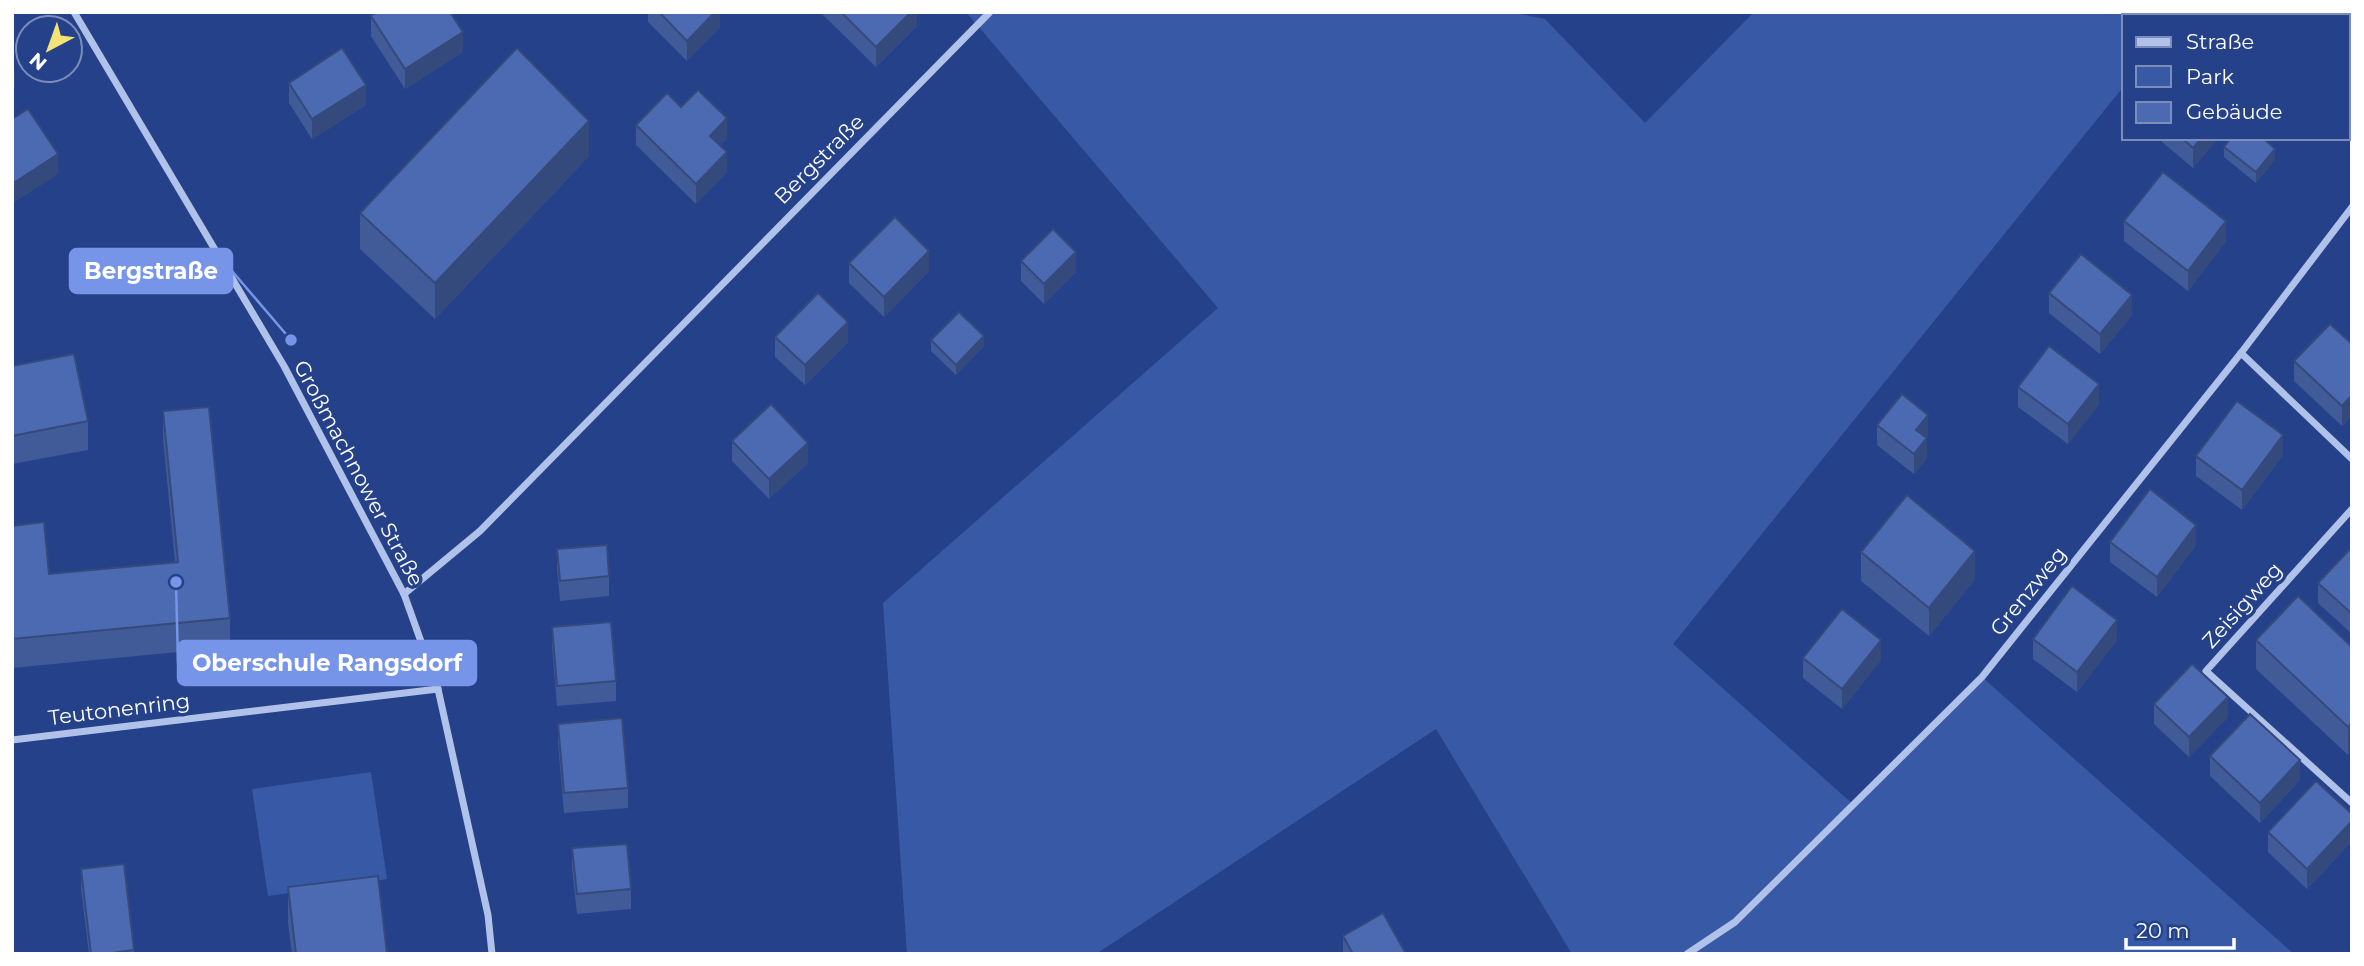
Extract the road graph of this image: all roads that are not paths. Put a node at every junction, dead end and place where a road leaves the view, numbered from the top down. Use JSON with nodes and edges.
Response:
{"nodes":[{"id":1,"x":74,"y":12,"type":"edge"},
{"id":2,"x":990,"y":12,"type":"edge"},
{"id":3,"x":2352,"y":207,"type":"edge"},
{"id":4,"x":2241,"y":352,"type":"junction"},
{"id":5,"x":2352,"y":459,"type":"edge"},
{"id":6,"x":2352,"y":509,"type":"edge"},
{"id":7,"x":404,"y":594,"type":"junction"},
{"id":8,"x":438,"y":689,"type":"junction"},
{"id":9,"x":12,"y":740,"type":"edge"},
{"id":10,"x":2352,"y":803,"type":"edge"},
{"id":11,"x":492,"y":954,"type":"edge"},
{"id":12,"x":1687,"y":954,"type":"edge"}],
"edges":[{"from":1,"to":7,"type":"street","name":"Großmachnower Straße"},
{"from":2,"to":7,"type":"street","name":"Bergstraße"},
{"from":3,"to":4,"type":"street","name":"Grenzweg"},
{"from":4,"to":5,"type":"street"},
{"from":4,"to":12,"type":"street","name":"Grenzweg"},
{"from":6,"to":10,"type":"street","name":"Zeisigweg"},
{"from":7,"to":8,"type":"street","name":"Großmachnower Straße"},
{"from":8,"to":9,"type":"street","name":"Teutonenring"},
{"from":8,"to":11,"type":"street","name":"Großmachnower Straße"}]}
